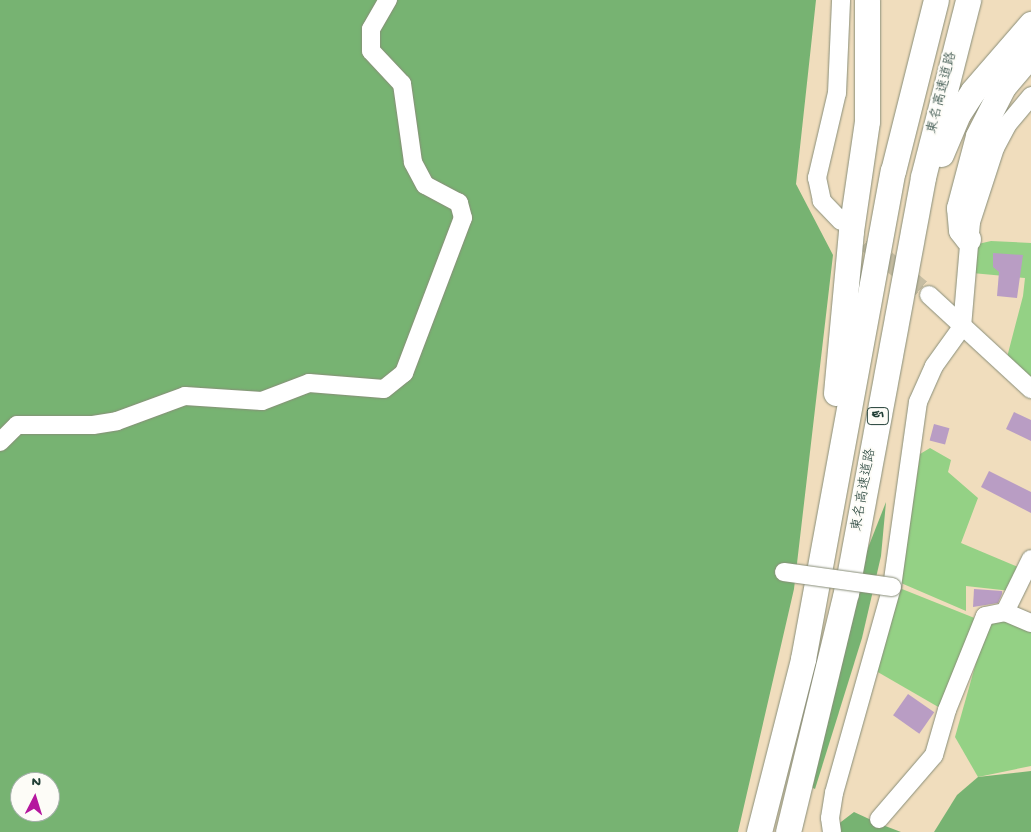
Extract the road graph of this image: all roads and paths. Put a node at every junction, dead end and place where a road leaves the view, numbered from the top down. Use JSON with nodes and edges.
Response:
{"nodes":[{"id":1,"x":388,"y":0,"type":"edge"},
{"id":2,"x":841,"y":0,"type":"edge"},
{"id":3,"x":867,"y":0,"type":"edge"},
{"id":4,"x":936,"y":0,"type":"edge"},
{"id":5,"x":968,"y":0,"type":"edge"},
{"id":6,"x":1031,"y":24,"type":"edge"},
{"id":7,"x":1023,"y":51,"type":"edge"},
{"id":8,"x":1031,"y":96,"type":"edge"},
{"id":9,"x":841,"y":221,"type":"tunnel mouth"},
{"id":10,"x":968,"y":239,"type":"junction"},
{"id":11,"x":929,"y":295,"type":"tunnel mouth"},
{"id":12,"x":897,"y":309,"type":"junction"},
{"id":13,"x":962,"y":327,"type":"junction"},
{"id":14,"x":1031,"y":389,"type":"edge"},
{"id":15,"x":0,"y":442,"type":"edge"},
{"id":16,"x":1031,"y":559,"type":"edge"},
{"id":17,"x":820,"y":567,"type":"junction"},
{"id":18,"x":784,"y":572,"type":"dead end"},
{"id":19,"x":892,"y":587,"type":"junction"},
{"id":20,"x":1005,"y":612,"type":"junction"},
{"id":21,"x":1031,"y":622,"type":"edge"},
{"id":22,"x":879,"y":819,"type":"dead end"},
{"id":23,"x":759,"y":832,"type":"edge"},
{"id":24,"x":788,"y":832,"type":"edge"},
{"id":25,"x":832,"y":832,"type":"edge"}],
"edges":[{"from":1,"to":15,"type":"street"},
{"from":2,"to":9,"type":"street"},
{"from":3,"to":17,"type":"highway"},
{"from":4,"to":17,"type":"highway","number":"E1"},
{"from":5,"to":12,"type":"highway","name":"東名高速道路","number":"E1"},
{"from":6,"to":7,"type":"highway"},
{"from":7,"to":10,"type":"highway"},
{"from":7,"to":12,"type":"highway"},
{"from":8,"to":10,"type":"street"},
{"from":10,"to":13,"type":"street"},
{"from":11,"to":13,"type":"street"},
{"from":12,"to":24,"type":"highway","name":"東名高速道路","number":"E1"},
{"from":13,"to":14,"type":"street"},
{"from":13,"to":19,"type":"street"},
{"from":16,"to":20,"type":"street"},
{"from":17,"to":23,"type":"highway","number":"E1"},
{"from":18,"to":19,"type":"street","bridge":true},
{"from":19,"to":25,"type":"street"},
{"from":20,"to":21,"type":"street"},
{"from":20,"to":22,"type":"street"}]}
